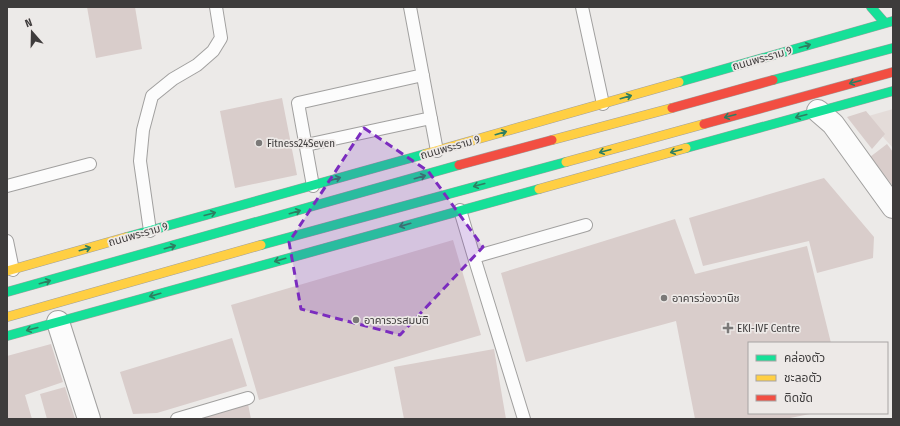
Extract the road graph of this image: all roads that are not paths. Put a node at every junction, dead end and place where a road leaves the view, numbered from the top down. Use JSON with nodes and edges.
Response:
{"nodes":[{"id":1,"x":216,"y":7,"type":"edge"},
{"id":2,"x":410,"y":7,"type":"edge"},
{"id":3,"x":582,"y":7,"type":"edge"},
{"id":4,"x":871,"y":7,"type":"edge"},
{"id":5,"x":889,"y":22,"type":"edge"},
{"id":6,"x":893,"y":33,"type":"edge"},
{"id":7,"x":893,"y":48,"type":"edge"},
{"id":8,"x":893,"y":72,"type":"edge"},
{"id":9,"x":423,"y":75,"type":"junction"},
{"id":10,"x":893,"y":91,"type":"edge"},
{"id":11,"x":603,"y":104,"type":"junction"},
{"id":12,"x":818,"y":111,"type":"junction"},
{"id":13,"x":431,"y":118,"type":"junction"},
{"id":14,"x":306,"y":145,"type":"junction"},
{"id":15,"x":437,"y":151,"type":"junction"},
{"id":16,"x":90,"y":164,"type":"dead end"},
{"id":17,"x":7,"y":186,"type":"edge"},
{"id":18,"x":313,"y":186,"type":"junction"},
{"id":19,"x":893,"y":207,"type":"edge"},
{"id":20,"x":460,"y":210,"type":"junction"},
{"id":21,"x":586,"y":225,"type":"dead end"},
{"id":22,"x":150,"y":231,"type":"junction"},
{"id":23,"x":7,"y":242,"type":"edge"},
{"id":24,"x":474,"y":257,"type":"junction"},
{"id":25,"x":10,"y":270,"type":"edge"},
{"id":26,"x":7,"y":292,"type":"edge"},
{"id":27,"x":7,"y":317,"type":"edge"},
{"id":28,"x":58,"y":322,"type":"junction"},
{"id":29,"x":7,"y":336,"type":"edge"},
{"id":30,"x":248,"y":398,"type":"dead end"},
{"id":31,"x":88,"y":419,"type":"edge"},
{"id":32,"x":177,"y":419,"type":"edge"},
{"id":33,"x":524,"y":419,"type":"edge"}],
"edges":[{"from":1,"to":22,"type":"lane"},
{"from":2,"to":9,"type":"lane"},
{"from":3,"to":11,"type":"lane"},
{"from":4,"to":5,"type":"main road"},
{"from":5,"to":6,"type":"main road"},
{"from":11,"to":5,"type":"main road","name":"ถนนพระราม 9","one_way":true},
{"from":26,"to":7,"type":"main road","name":"ถนนพระราม 9","one_way":true},
{"from":8,"to":27,"type":"main road","one_way":true},
{"from":9,"to":13,"type":"lane"},
{"from":9,"to":14,"type":"lane"},
{"from":10,"to":12,"type":"main road"},
{"from":15,"to":11,"type":"main road","name":"ถนนพระราม 9","one_way":true},
{"from":12,"to":19,"type":"street"},
{"from":12,"to":20,"type":"main road","one_way":true},
{"from":13,"to":14,"type":"lane"},
{"from":13,"to":15,"type":"lane"},
{"from":14,"to":18,"type":"lane"},
{"from":18,"to":15,"type":"main road","name":"ถนนพระราม 9","one_way":true},
{"from":16,"to":17,"type":"lane"},
{"from":22,"to":18,"type":"main road","name":"ถนนพระราม 9","one_way":true},
{"from":20,"to":24,"type":"lane"},
{"from":20,"to":28,"type":"main road","one_way":true},
{"from":21,"to":24,"type":"lane"},
{"from":25,"to":22,"type":"main road","name":"ถนนพระราม 9","one_way":true},
{"from":23,"to":25,"type":"lane"},
{"from":24,"to":33,"type":"lane"},
{"from":28,"to":29,"type":"main road","one_way":true},
{"from":28,"to":31,"type":"street"},
{"from":30,"to":32,"type":"lane"}]}
